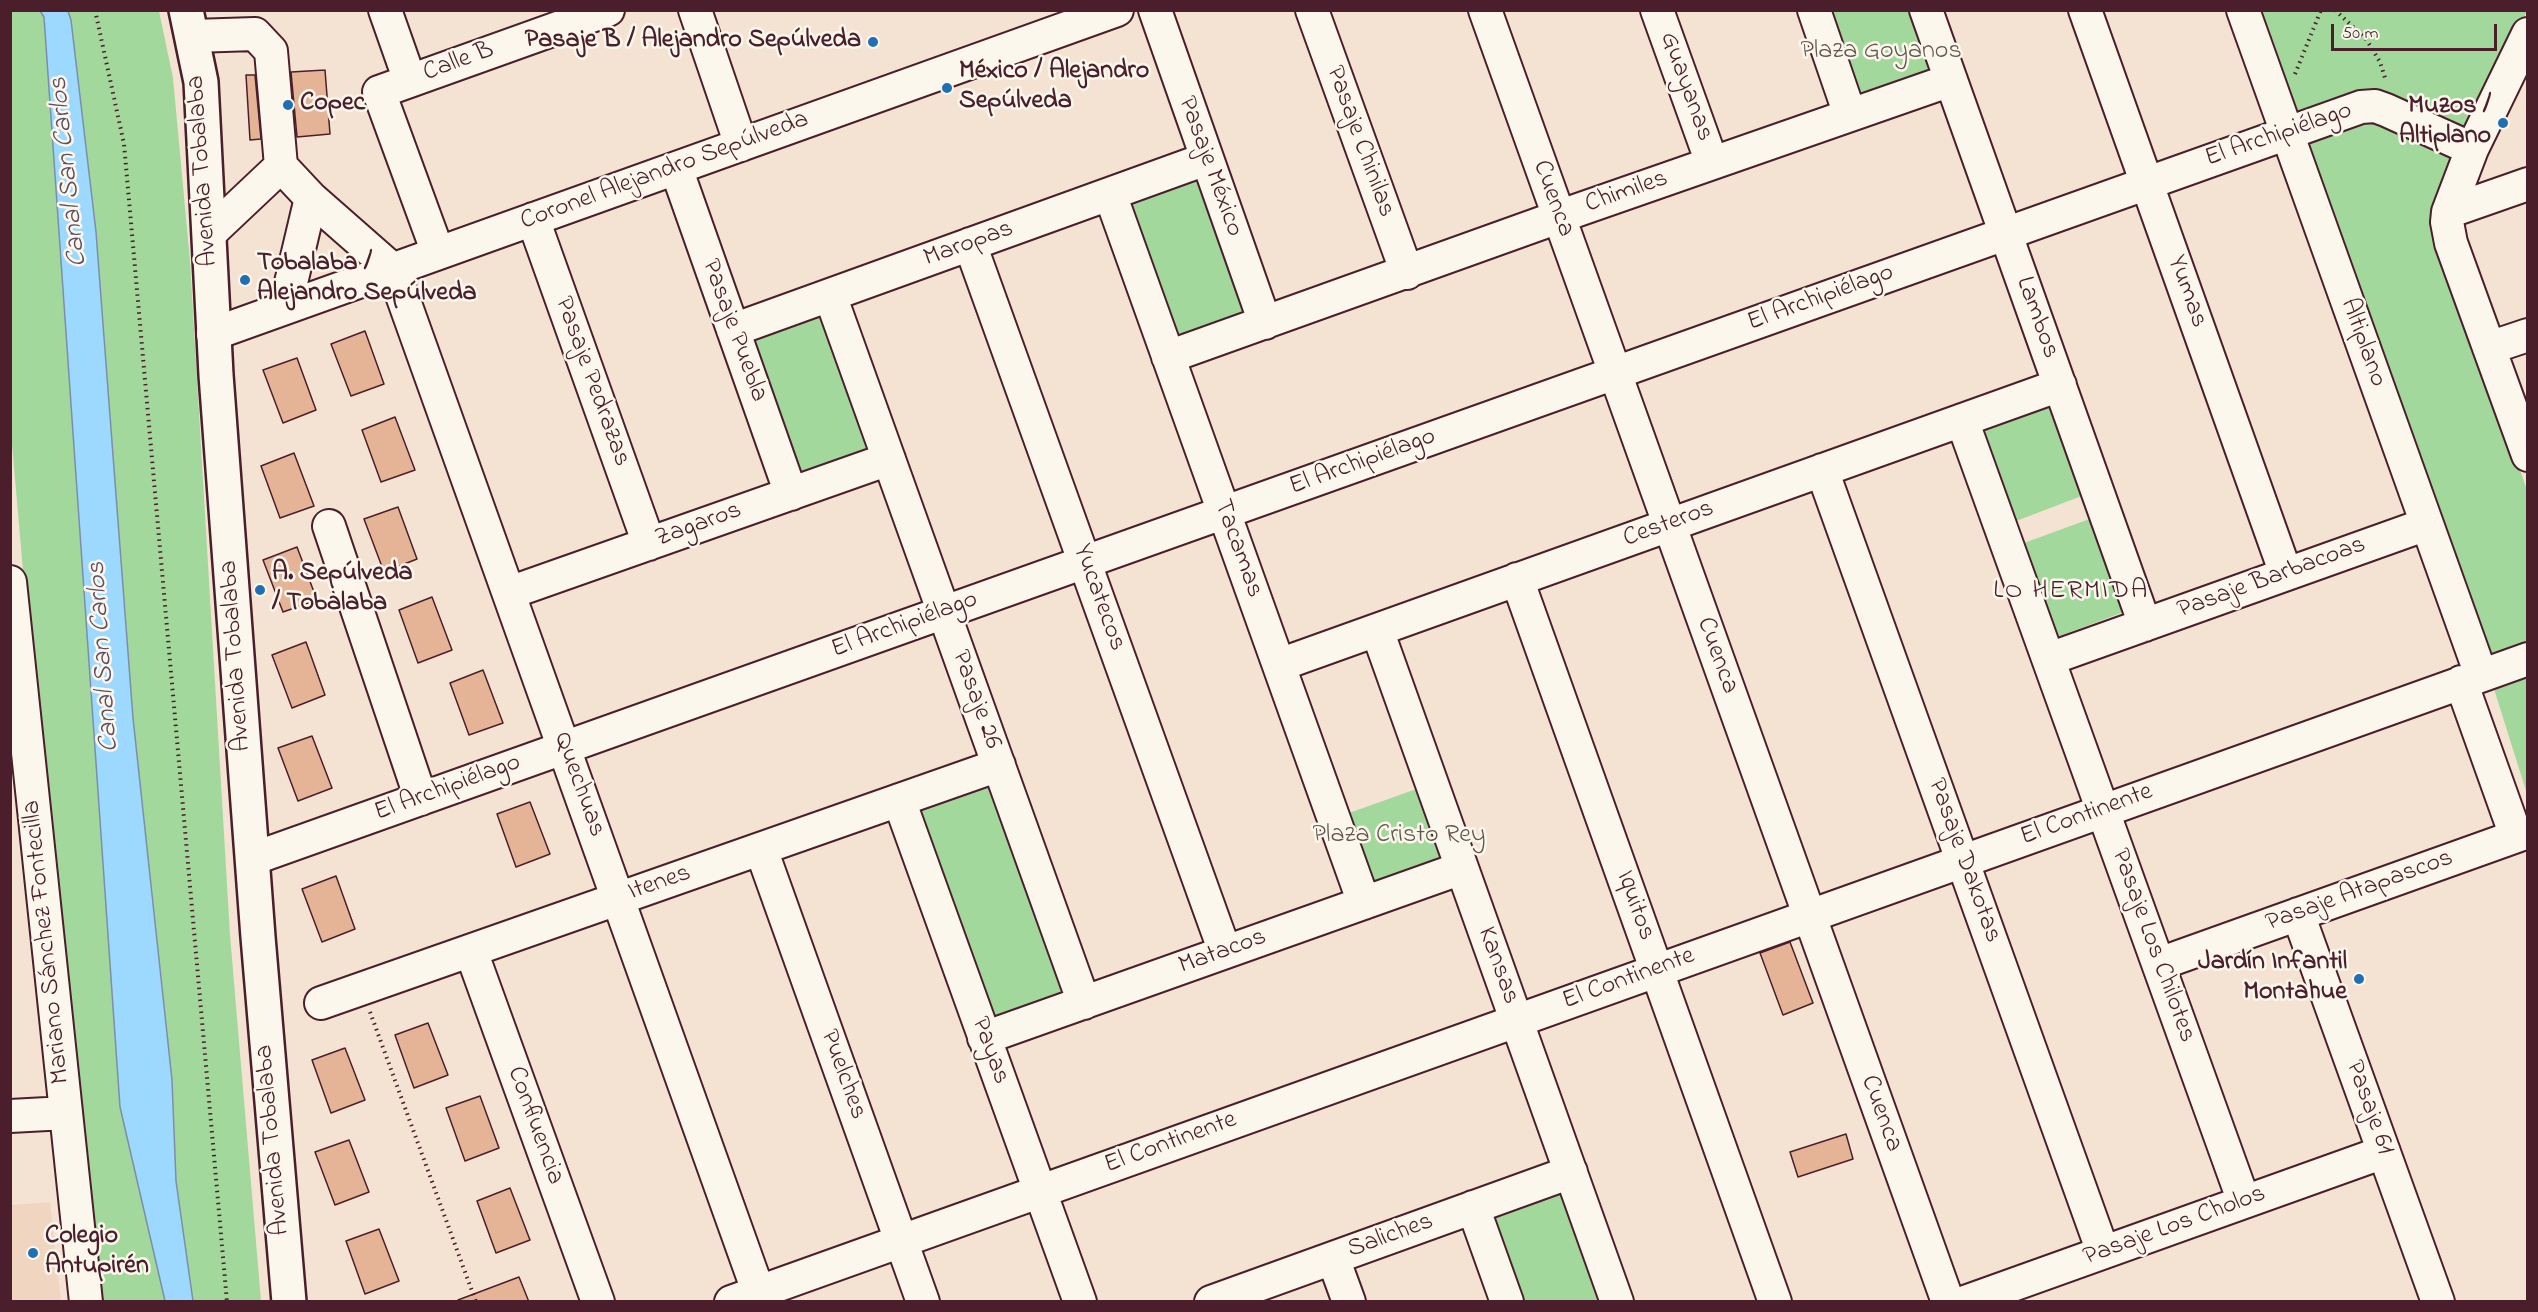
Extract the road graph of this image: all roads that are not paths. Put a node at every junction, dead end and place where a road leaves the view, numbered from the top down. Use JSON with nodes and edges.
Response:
{"nodes":[{"id":1,"x":385,"y":10,"type":"edge"},
{"id":2,"x":608,"y":10,"type":"edge"},
{"id":3,"x":695,"y":10,"type":"edge"},
{"id":4,"x":1117,"y":10,"type":"edge"},
{"id":5,"x":1155,"y":10,"type":"edge"},
{"id":6,"x":1312,"y":10,"type":"edge"},
{"id":7,"x":1485,"y":10,"type":"edge"},
{"id":8,"x":1658,"y":10,"type":"edge"},
{"id":9,"x":1815,"y":10,"type":"edge"},
{"id":10,"x":1926,"y":10,"type":"edge"},
{"id":11,"x":2085,"y":10,"type":"edge"},
{"id":12,"x":2243,"y":10,"type":"edge"},
{"id":13,"x":545,"y":21,"type":"edge"},
{"id":14,"x":189,"y":23,"type":"edge"},
{"id":15,"x":2528,"y":34,"type":"edge"},
{"id":16,"x":1951,"y":80,"type":"junction"},
{"id":17,"x":410,"y":81,"type":"junction"},
{"id":18,"x":1850,"y":115,"type":"junction"},
{"id":19,"x":2283,"y":121,"type":"junction"},
{"id":20,"x":741,"y":145,"type":"junction"},
{"id":21,"x":2472,"y":149,"type":"junction"},
{"id":22,"x":1206,"y":159,"type":"junction"},
{"id":23,"x":1712,"y":164,"type":"junction"},
{"id":24,"x":281,"y":166,"type":"junction"},
{"id":25,"x":676,"y":168,"type":"junction"},
{"id":26,"x":2146,"y":183,"type":"junction"},
{"id":27,"x":2528,"y":184,"type":"edge"},
{"id":28,"x":1110,"y":194,"type":"junction"},
{"id":29,"x":311,"y":198,"type":"junction"},
{"id":30,"x":2448,"y":212,"type":"junction"},
{"id":31,"x":1559,"y":218,"type":"junction"},
{"id":32,"x":533,"y":219,"type":"junction"},
{"id":33,"x":2006,"y":233,"type":"junction"},
{"id":34,"x":209,"y":234,"type":"junction"},
{"id":35,"x":970,"y":244,"type":"junction"},
{"id":36,"x":438,"y":253,"type":"junction"},
{"id":37,"x":393,"y":270,"type":"junction"},
{"id":38,"x":1407,"y":273,"type":"junction"},
{"id":39,"x":830,"y":295,"type":"junction"},
{"id":40,"x":285,"y":308,"type":"junction"},
{"id":41,"x":1265,"y":323,"type":"junction"},
{"id":42,"x":733,"y":330,"type":"junction"},
{"id":43,"x":213,"y":334,"type":"junction"},
{"id":44,"x":2528,"y":335,"type":"edge"},
{"id":45,"x":2489,"y":348,"type":"junction"},
{"id":46,"x":1168,"y":357,"type":"junction"},
{"id":47,"x":1615,"y":373,"type":"junction"},
{"id":48,"x":2060,"y":385,"type":"junction"},
{"id":49,"x":1962,"y":420,"type":"junction"},
{"id":50,"x":2528,"y":455,"type":"edge"},
{"id":51,"x":889,"y":459,"type":"junction"},
{"id":52,"x":1822,"y":470,"type":"junction"},
{"id":53,"x":791,"y":494,"type":"junction"},
{"id":54,"x":1224,"y":512,"type":"junction"},
{"id":55,"x":2427,"y":524,"type":"junction"},
{"id":56,"x":1670,"y":525,"type":"junction"},
{"id":57,"x":329,"y":526,"type":"dead end"},
{"id":58,"x":649,"y":544,"type":"junction"},
{"id":59,"x":1084,"y":562,"type":"junction"},
{"id":60,"x":2286,"y":574,"type":"junction"},
{"id":61,"x":1517,"y":579,"type":"junction"},
{"id":62,"x":10,"y":582,"type":"edge"},
{"id":63,"x":509,"y":593,"type":"junction"},
{"id":64,"x":944,"y":612,"type":"junction"},
{"id":65,"x":2145,"y":625,"type":"junction"},
{"id":66,"x":1377,"y":630,"type":"junction"},
{"id":67,"x":2049,"y":659,"type":"junction"},
{"id":68,"x":2528,"y":659,"type":"edge"},
{"id":69,"x":1279,"y":665,"type":"junction"},
{"id":70,"x":15,"y":678,"type":"edge"},
{"id":71,"x":2471,"y":679,"type":"junction"},
{"id":72,"x":565,"y":747,"type":"junction"},
{"id":73,"x":999,"y":765,"type":"junction"},
{"id":74,"x":421,"y":799,"type":"junction"},
{"id":75,"x":899,"y":800,"type":"junction"},
{"id":76,"x":2103,"y":810,"type":"junction"},
{"id":77,"x":2522,"y":834,"type":"edge"},
{"id":78,"x":761,"y":849,"type":"junction"},
{"id":79,"x":252,"y":859,"type":"junction"},
{"id":80,"x":1963,"y":861,"type":"junction"},
{"id":81,"x":1462,"y":868,"type":"junction"},
{"id":82,"x":619,"y":899,"type":"junction"},
{"id":83,"x":1364,"y":903,"type":"junction"},
{"id":84,"x":2298,"y":914,"type":"junction"},
{"id":85,"x":1809,"y":916,"type":"junction"},
{"id":86,"x":471,"y":951,"type":"junction"},
{"id":87,"x":1225,"y":952,"type":"junction"},
{"id":88,"x":2158,"y":964,"type":"junction"},
{"id":89,"x":1656,"y":970,"type":"junction"},
{"id":90,"x":321,"y":1003,"type":"dead end"},
{"id":91,"x":1084,"y":1003,"type":"junction"},
{"id":92,"x":1516,"y":1020,"type":"junction"},
{"id":93,"x":984,"y":1038,"type":"junction"},
{"id":94,"x":66,"y":1113,"type":"junction"},
{"id":95,"x":10,"y":1116,"type":"edge"},
{"id":96,"x":2384,"y":1152,"type":"junction"},
{"id":97,"x":1571,"y":1172,"type":"junction"},
{"id":98,"x":1040,"y":1191,"type":"junction"},
{"id":99,"x":2244,"y":1202,"type":"junction"},
{"id":100,"x":1473,"y":1207,"type":"junction"},
{"id":101,"x":902,"y":1240,"type":"junction"},
{"id":102,"x":2103,"y":1252,"type":"junction"},
{"id":103,"x":1333,"y":1258,"type":"junction"},
{"id":104,"x":751,"y":1298,"type":"edge"},
{"id":105,"x":86,"y":1302,"type":"edge"},
{"id":106,"x":289,"y":1302,"type":"edge"},
{"id":107,"x":598,"y":1302,"type":"edge"},
{"id":108,"x":924,"y":1302,"type":"edge"},
{"id":109,"x":1080,"y":1302,"type":"edge"},
{"id":110,"x":1211,"y":1302,"type":"edge"},
{"id":111,"x":1349,"y":1302,"type":"edge"},
{"id":112,"x":1507,"y":1302,"type":"edge"},
{"id":113,"x":1617,"y":1302,"type":"edge"},
{"id":114,"x":1775,"y":1302,"type":"edge"},
{"id":115,"x":1948,"y":1302,"type":"edge"},
{"id":116,"x":1965,"y":1302,"type":"edge"},
{"id":117,"x":2438,"y":1302,"type":"edge"}],
"edges":[{"from":1,"to":17,"type":"street"},
{"from":2,"to":13,"type":"street","name":"Calle B"},
{"from":3,"to":20,"type":"street"},
{"from":4,"to":20,"type":"street","name":"Coronel Alejandro Sepúlveda"},
{"from":5,"to":22,"type":"street","name":"Pasaje México"},
{"from":6,"to":38,"type":"street","name":"Pasaje Chinilas"},
{"from":7,"to":31,"type":"street","name":"Cuenca"},
{"from":8,"to":23,"type":"street","name":"Guayanas"},
{"from":9,"to":18,"type":"street"},
{"from":10,"to":16,"type":"street","name":"Lambos"},
{"from":11,"to":26,"type":"street","name":"Yumas"},
{"from":12,"to":19,"type":"street","name":"Altiplano"},
{"from":13,"to":17,"type":"street","name":"Calle B"},
{"from":14,"to":24,"type":"street"},
{"from":14,"to":34,"type":"main road","name":"Avenida Tobalaba"},
{"from":15,"to":21,"type":"street"},
{"from":16,"to":18,"type":"street","name":"Chimiles"},
{"from":16,"to":33,"type":"street","name":"Lambos"},
{"from":17,"to":36,"type":"street","name":"Calle B"},
{"from":18,"to":23,"type":"street","name":"Chimiles"},
{"from":19,"to":21,"type":"street","name":"El Archipiélago"},
{"from":19,"to":26,"type":"street","name":"El Archipiélago"},
{"from":19,"to":55,"type":"street","name":"Altiplano"},
{"from":20,"to":25,"type":"street","name":"Coronel Alejandro Sepúlveda"},
{"from":21,"to":30,"type":"street"},
{"from":22,"to":28,"type":"street","name":"Maropas"},
{"from":22,"to":41,"type":"street","name":"Pasaje México"},
{"from":23,"to":31,"type":"street","name":"Chimiles"},
{"from":24,"to":29,"type":"street"},
{"from":24,"to":34,"type":"street"},
{"from":25,"to":32,"type":"street","name":"Coronel Alejandro Sepúlveda"},
{"from":25,"to":42,"type":"street","name":"Pasaje Puebla"},
{"from":26,"to":33,"type":"street","name":"El Archipiélago"},
{"from":26,"to":60,"type":"street","name":"Yumas"},
{"from":27,"to":30,"type":"street"},
{"from":28,"to":35,"type":"street","name":"Maropas"},
{"from":28,"to":46,"type":"street","name":"Tacamas"},
{"from":29,"to":37,"type":"street"},
{"from":29,"to":40,"type":"street"},
{"from":30,"to":45,"type":"street"},
{"from":31,"to":38,"type":"street","name":"Chimiles"},
{"from":31,"to":47,"type":"street","name":"Cuenca"},
{"from":32,"to":36,"type":"street","name":"Coronel Alejandro Sepúlveda"},
{"from":32,"to":58,"type":"street","name":"Pasaje Pedrazas"},
{"from":33,"to":47,"type":"street","name":"El Archipiélago"},
{"from":33,"to":48,"type":"street","name":"Lambos"},
{"from":34,"to":43,"type":"main road","name":"Avenida Tobalaba"},
{"from":35,"to":39,"type":"street","name":"Maropas"},
{"from":35,"to":59,"type":"street","name":"Yucatecos"},
{"from":36,"to":37,"type":"street","name":"Coronel Alejandro Sepúlveda"},
{"from":37,"to":40,"type":"street","name":"Coronel Alejandro Sepúlveda"},
{"from":37,"to":63,"type":"street","name":"Quechuas"},
{"from":38,"to":41,"type":"street","name":"Chimiles"},
{"from":39,"to":42,"type":"street","name":"Maropas"},
{"from":39,"to":51,"type":"street","name":"Pasaje 26"},
{"from":40,"to":43,"type":"street","name":"Coronel Alejandro Sepúlveda"},
{"from":41,"to":46,"type":"street","name":"Chimiles"},
{"from":42,"to":53,"type":"street","name":"Pasaje Puebla"},
{"from":43,"to":79,"type":"main road","name":"Avenida Tobalaba"},
{"from":44,"to":45,"type":"street"},
{"from":45,"to":50,"type":"street"},
{"from":46,"to":54,"type":"street","name":"Tacamas"},
{"from":47,"to":54,"type":"street","name":"El Archipiélago"},
{"from":47,"to":56,"type":"street","name":"Cuenca"},
{"from":48,"to":49,"type":"street","name":"Cesteros"},
{"from":48,"to":65,"type":"street","name":"Lambos"},
{"from":49,"to":52,"type":"street","name":"Cesteros"},
{"from":49,"to":67,"type":"street","name":"Pasaje Los Chilotes"},
{"from":51,"to":53,"type":"street","name":"Zagaros"},
{"from":51,"to":64,"type":"street","name":"Pasaje 26"},
{"from":52,"to":56,"type":"street","name":"Cesteros"},
{"from":52,"to":80,"type":"street","name":"Pasaje Dakotas"},
{"from":53,"to":58,"type":"street","name":"Zagaros"},
{"from":54,"to":59,"type":"street","name":"El Archipiélago"},
{"from":54,"to":69,"type":"street","name":"Tacamas"},
{"from":55,"to":60,"type":"street","name":"Pasaje Barbacoas"},
{"from":55,"to":71,"type":"street","name":"Altiplano"},
{"from":56,"to":61,"type":"street","name":"Cesteros"},
{"from":56,"to":85,"type":"street","name":"Cuenca"},
{"from":57,"to":74,"type":"street"},
{"from":58,"to":63,"type":"street","name":"Zagaros"},
{"from":59,"to":64,"type":"street","name":"El Archipiélago"},
{"from":59,"to":87,"type":"street","name":"Yucatecos"},
{"from":60,"to":65,"type":"street","name":"Pasaje Barbacoas"},
{"from":61,"to":66,"type":"street","name":"Cesteros"},
{"from":61,"to":89,"type":"street","name":"Iquitos"},
{"from":62,"to":70,"type":"street","name":"Mariano Sánchez Fontecilla"},
{"from":63,"to":72,"type":"street","name":"Quechuas"},
{"from":64,"to":72,"type":"street","name":"El Archipiélago"},
{"from":64,"to":73,"type":"street","name":"Pasaje 26"},
{"from":65,"to":67,"type":"street","name":"Pasaje Barbacoas"},
{"from":66,"to":69,"type":"street","name":"Cesteros"},
{"from":66,"to":81,"type":"street","name":"Kansas"},
{"from":67,"to":76,"type":"street","name":"Pasaje Los Chilotes"},
{"from":68,"to":71,"type":"street","name":"El Continente"},
{"from":69,"to":83,"type":"street","name":"Tacamas"},
{"from":70,"to":94,"type":"street","name":"Mariano Sánchez Fontecilla"},
{"from":71,"to":76,"type":"street","name":"El Continente"},
{"from":71,"to":77,"type":"street","name":"Altiplano"},
{"from":72,"to":74,"type":"street","name":"El Archipiélago"},
{"from":72,"to":82,"type":"street","name":"Quechuas"},
{"from":73,"to":75,"type":"street","name":"Itenes"},
{"from":73,"to":91,"type":"street","name":"Pasaje 26"},
{"from":74,"to":79,"type":"street","name":"El Archipiélago"},
{"from":75,"to":78,"type":"street","name":"Itenes"},
{"from":75,"to":93,"type":"street","name":"Payas"},
{"from":76,"to":80,"type":"street","name":"El Continente"},
{"from":76,"to":88,"type":"street","name":"Pasaje Los Chilotes"},
{"from":77,"to":84,"type":"street","name":"Pasaje Atapascos"},
{"from":78,"to":82,"type":"street","name":"Itenes"},
{"from":78,"to":101,"type":"street","name":"Puelches"},
{"from":79,"to":106,"type":"main road","name":"Avenida Tobalaba"},
{"from":80,"to":85,"type":"street","name":"El Continente"},
{"from":80,"to":102,"type":"street","name":"Pasaje Dakotas"},
{"from":81,"to":83,"type":"street","name":"Matacos"},
{"from":81,"to":92,"type":"street","name":"Kansas"},
{"from":82,"to":86,"type":"street","name":"Itenes"},
{"from":82,"to":104,"type":"street","name":"Quechuas"},
{"from":83,"to":87,"type":"street","name":"Matacos"},
{"from":84,"to":88,"type":"street","name":"Pasaje Atapascos"},
{"from":84,"to":96,"type":"street","name":"Pasaje 61"},
{"from":85,"to":89,"type":"street","name":"El Continente"},
{"from":85,"to":115,"type":"street","name":"Cuenca"},
{"from":86,"to":90,"type":"street","name":"Itenes"},
{"from":86,"to":107,"type":"street","name":"Confluencia"},
{"from":87,"to":91,"type":"street","name":"Matacos"},
{"from":88,"to":99,"type":"street","name":"Pasaje Los Chilotes"},
{"from":89,"to":92,"type":"street","name":"El Continente"},
{"from":89,"to":114,"type":"street","name":"Iquitos"},
{"from":91,"to":93,"type":"street","name":"Matacos"},
{"from":92,"to":97,"type":"street","name":"Kansas"},
{"from":92,"to":98,"type":"street","name":"El Continente"},
{"from":93,"to":98,"type":"street","name":"Payas"},
{"from":94,"to":95,"type":"street"},
{"from":94,"to":105,"type":"street","name":"Mariano Sánchez Fontecilla"},
{"from":96,"to":99,"type":"street","name":"Pasaje Los Cholos"},
{"from":96,"to":117,"type":"street","name":"Pasaje 61"},
{"from":97,"to":100,"type":"street","name":"Saliches"},
{"from":97,"to":113,"type":"street","name":"Kansas"},
{"from":98,"to":101,"type":"street","name":"El Continente"},
{"from":98,"to":109,"type":"street","name":"Payas"},
{"from":99,"to":102,"type":"street","name":"Pasaje Los Cholos"},
{"from":100,"to":103,"type":"street","name":"Saliches"},
{"from":100,"to":112,"type":"street"},
{"from":101,"to":104,"type":"street","name":"El Continente"},
{"from":101,"to":108,"type":"street","name":"Puelches"},
{"from":102,"to":116,"type":"street","name":"Pasaje Los Cholos"},
{"from":103,"to":110,"type":"street","name":"Saliches"},
{"from":103,"to":111,"type":"street"}]}
